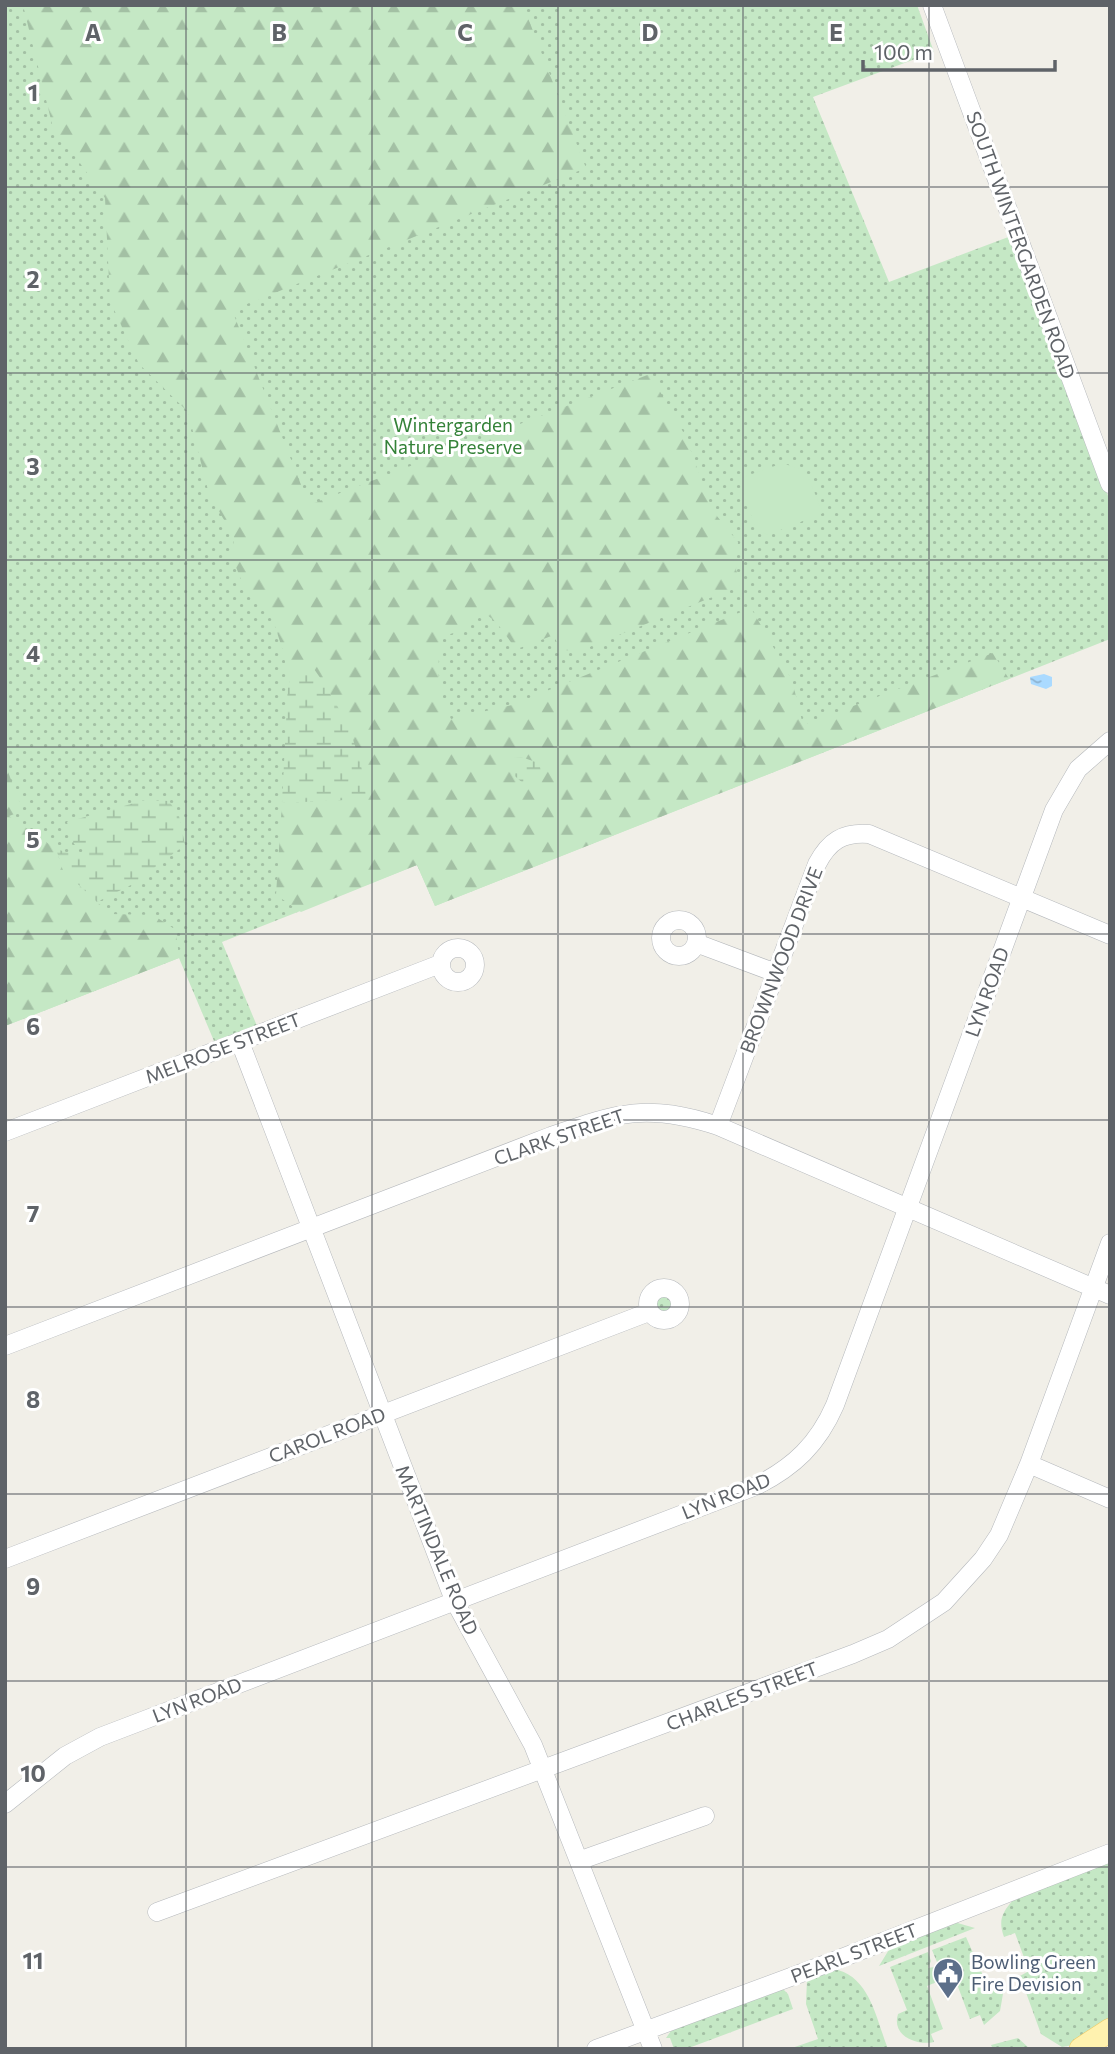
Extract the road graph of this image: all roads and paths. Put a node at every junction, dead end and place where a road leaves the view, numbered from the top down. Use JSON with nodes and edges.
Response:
{"nodes":[{"id":1,"x":932,"y":5,"type":"edge"},
{"id":2,"x":1110,"y":484,"type":"edge"},
{"id":3,"x":1110,"y":741,"type":"edge"},
{"id":4,"x":1021,"y":899,"type":"junction"},
{"id":5,"x":1110,"y":935,"type":"edge"},
{"id":6,"x":696,"y":943,"type":"dead end"},
{"id":7,"x":440,"y":964,"type":"dead end"},
{"id":8,"x":776,"y":974,"type":"junction"},
{"id":9,"x":240,"y":1042,"type":"junction"},
{"id":10,"x":718,"y":1126,"type":"junction"},
{"id":11,"x":5,"y":1132,"type":"edge"},
{"id":12,"x":909,"y":1207,"type":"junction"},
{"id":13,"x":310,"y":1228,"type":"junction"},
{"id":14,"x":1110,"y":1243,"type":"edge"},
{"id":15,"x":1101,"y":1291,"type":"edge"},
{"id":16,"x":649,"y":1312,"type":"dead end"},
{"id":17,"x":5,"y":1346,"type":"edge"},
{"id":18,"x":381,"y":1413,"type":"junction"},
{"id":19,"x":1029,"y":1464,"type":"junction"},
{"id":20,"x":1110,"y":1499,"type":"edge"},
{"id":21,"x":5,"y":1559,"type":"edge"},
{"id":22,"x":454,"y":1600,"type":"junction"},
{"id":23,"x":542,"y":1770,"type":"junction"},
{"id":24,"x":5,"y":1804,"type":"edge"},
{"id":25,"x":705,"y":1816,"type":"dead end"},
{"id":26,"x":1110,"y":1853,"type":"edge"},
{"id":27,"x":581,"y":1860,"type":"junction"},
{"id":28,"x":157,"y":1912,"type":"dead end"},
{"id":29,"x":646,"y":2030,"type":"junction"},
{"id":30,"x":1110,"y":2030,"type":"edge"},
{"id":31,"x":596,"y":2049,"type":"edge"},
{"id":32,"x":653,"y":2049,"type":"edge"},
{"id":33,"x":1082,"y":2049,"type":"edge"}],
"edges":[{"from":1,"to":2,"type":"street","name":"SOUTH WINTERGARDEN ROAD"},
{"from":3,"to":4,"type":"street","name":"LYN ROAD"},
{"from":4,"to":5,"type":"street","name":"BROWNWOOD DRIVE"},
{"from":4,"to":8,"type":"street","name":"BROWNWOOD DRIVE"},
{"from":4,"to":12,"type":"street","name":"LYN ROAD"},
{"from":6,"to":8,"type":"street"},
{"from":7,"to":9,"type":"street","name":"MELROSE STREET"},
{"from":8,"to":10,"type":"street","name":"BROWNWOOD DRIVE"},
{"from":9,"to":11,"type":"street","name":"MELROSE STREET"},
{"from":9,"to":13,"type":"street","name":"MARTINDALE ROAD"},
{"from":10,"to":12,"type":"street","name":"CLARK STREET"},
{"from":10,"to":13,"type":"street","name":"CLARK STREET"},
{"from":12,"to":15,"type":"street","name":"CLARK STREET"},
{"from":12,"to":22,"type":"street","name":"LYN ROAD"},
{"from":13,"to":17,"type":"street","name":"CLARK STREET"},
{"from":13,"to":18,"type":"street","name":"MARTINDALE ROAD"},
{"from":14,"to":15,"type":"street","name":"CHARLES STREET"},
{"from":15,"to":19,"type":"street","name":"CHARLES STREET"},
{"from":16,"to":18,"type":"street","name":"CAROL ROAD"},
{"from":18,"to":21,"type":"street","name":"CAROL ROAD"},
{"from":18,"to":22,"type":"street","name":"MARTINDALE ROAD"},
{"from":19,"to":20,"type":"street"},
{"from":19,"to":23,"type":"street","name":"CHARLES STREET"},
{"from":22,"to":23,"type":"street","name":"MARTINDALE ROAD"},
{"from":22,"to":24,"type":"street","name":"LYN ROAD"},
{"from":23,"to":27,"type":"street","name":"MARTINDALE ROAD"},
{"from":23,"to":28,"type":"street","name":"CHARLES STREET"},
{"from":25,"to":27,"type":"street"},
{"from":26,"to":29,"type":"street","name":"PEARL STREET"},
{"from":27,"to":29,"type":"street","name":"MARTINDALE ROAD"},
{"from":29,"to":31,"type":"street","name":"PEARL STREET"},
{"from":29,"to":32,"type":"street","name":"MARTINDALE ROAD"},
{"from":30,"to":33,"type":"main road"}]}
